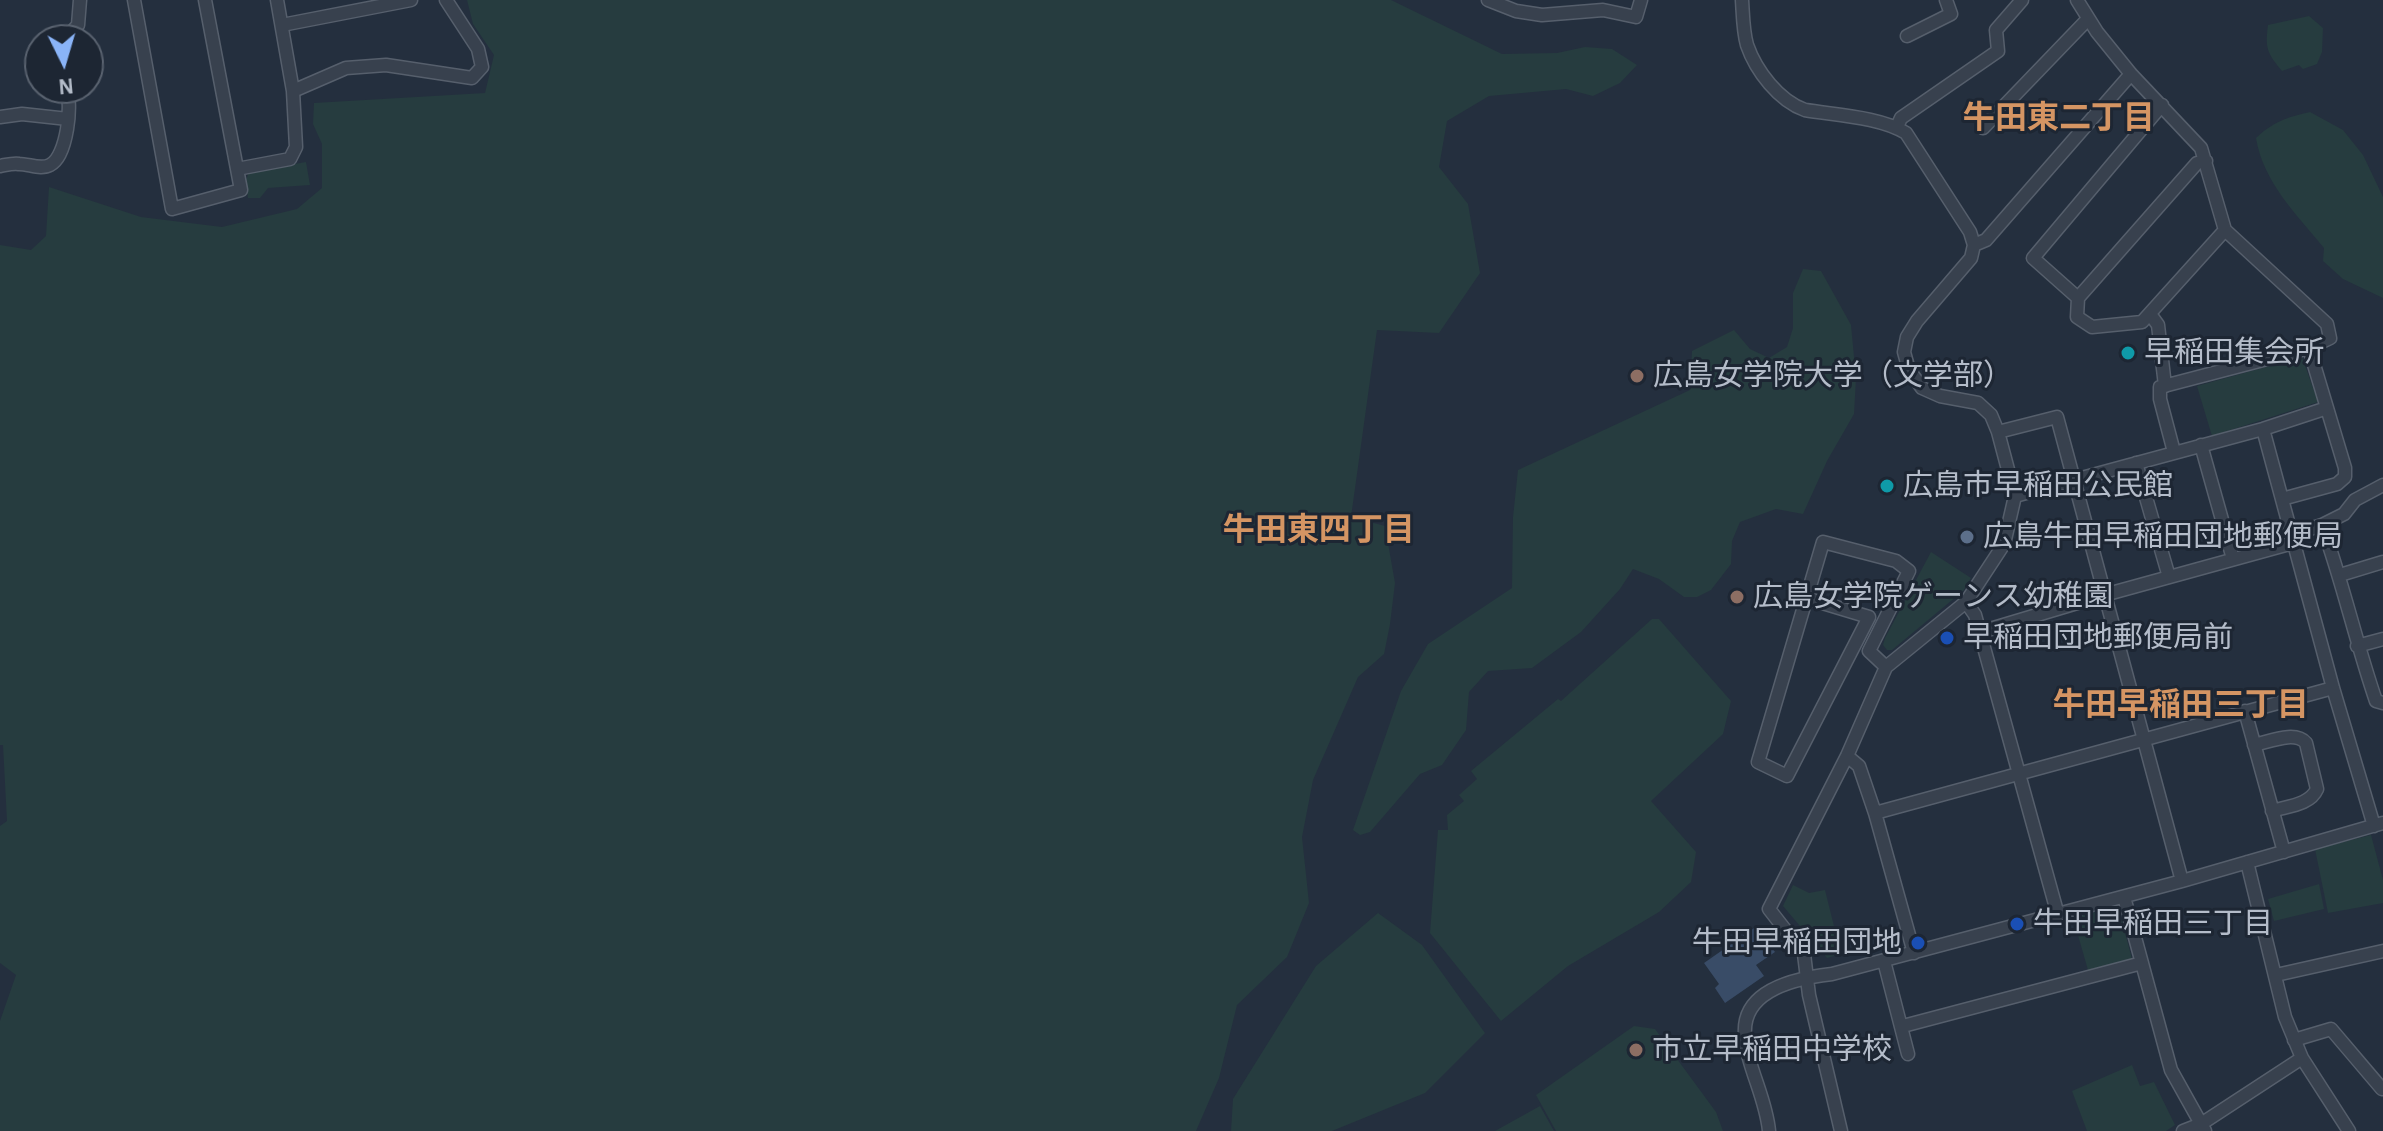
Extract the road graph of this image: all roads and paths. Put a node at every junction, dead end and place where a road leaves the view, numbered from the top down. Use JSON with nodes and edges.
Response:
{"nodes":[{"id":1,"x":80,"y":0,"type":"edge"},
{"id":2,"x":134,"y":0,"type":"edge"},
{"id":3,"x":205,"y":0,"type":"edge"},
{"id":4,"x":277,"y":0,"type":"edge"},
{"id":5,"x":411,"y":0,"type":"edge"},
{"id":6,"x":446,"y":0,"type":"edge"},
{"id":7,"x":1488,"y":0,"type":"edge"},
{"id":8,"x":1641,"y":0,"type":"edge"},
{"id":9,"x":1742,"y":0,"type":"edge"},
{"id":10,"x":1946,"y":0,"type":"edge"},
{"id":11,"x":2077,"y":0,"type":"edge"},
{"id":12,"x":2020,"y":1,"type":"edge"},
{"id":13,"x":1510,"y":4,"type":"edge"},
{"id":14,"x":1574,"y":6,"type":"edge"},
{"id":15,"x":2087,"y":20,"type":"junction"},
{"id":16,"x":78,"y":24,"type":"edge"},
{"id":17,"x":282,"y":25,"type":"junction"},
{"id":18,"x":1907,"y":36,"type":"dead end"},
{"id":19,"x":2131,"y":74,"type":"junction"},
{"id":20,"x":293,"y":91,"type":"junction"},
{"id":21,"x":69,"y":104,"type":"edge"},
{"id":22,"x":2162,"y":105,"type":"junction"},
{"id":23,"x":0,"y":117,"type":"edge"},
{"id":24,"x":68,"y":119,"type":"junction"},
{"id":25,"x":1897,"y":127,"type":"junction"},
{"id":26,"x":1983,"y":128,"type":"dead end"},
{"id":27,"x":2206,"y":161,"type":"junction"},
{"id":28,"x":0,"y":166,"type":"edge"},
{"id":29,"x":237,"y":169,"type":"junction"},
{"id":30,"x":2225,"y":230,"type":"junction"},
{"id":31,"x":1974,"y":245,"type":"junction"},
{"id":32,"x":2078,"y":298,"type":"junction"},
{"id":33,"x":2150,"y":314,"type":"junction"},
{"id":34,"x":2309,"y":348,"type":"junction"},
{"id":35,"x":2165,"y":386,"type":"junction"},
{"id":36,"x":2327,"y":408,"type":"junction"},
{"id":37,"x":2263,"y":429,"type":"junction"},
{"id":38,"x":1998,"y":432,"type":"junction"},
{"id":39,"x":2201,"y":445,"type":"junction"},
{"id":40,"x":2174,"y":452,"type":"junction"},
{"id":41,"x":2136,"y":463,"type":"junction"},
{"id":42,"x":2073,"y":479,"type":"junction"},
{"id":43,"x":2383,"y":485,"type":"edge"},
{"id":44,"x":2015,"y":496,"type":"junction"},
{"id":45,"x":2282,"y":499,"type":"junction"},
{"id":46,"x":2322,"y":525,"type":"junction"},
{"id":47,"x":2292,"y":539,"type":"junction"},
{"id":48,"x":2233,"y":559,"type":"junction"},
{"id":49,"x":2383,"y":562,"type":"edge"},
{"id":50,"x":2340,"y":575,"type":"junction"},
{"id":51,"x":2169,"y":577,"type":"junction"},
{"id":52,"x":2104,"y":595,"type":"junction"},
{"id":53,"x":1806,"y":598,"type":"junction"},
{"id":54,"x":1966,"y":602,"type":"junction"},
{"id":55,"x":1980,"y":632,"type":"junction"},
{"id":56,"x":2383,"y":639,"type":"edge"},
{"id":57,"x":2357,"y":646,"type":"junction"},
{"id":58,"x":1886,"y":667,"type":"junction"},
{"id":59,"x":2333,"y":688,"type":"junction"},
{"id":60,"x":2383,"y":703,"type":"edge"},
{"id":61,"x":2245,"y":711,"type":"junction"},
{"id":62,"x":2145,"y":738,"type":"junction"},
{"id":63,"x":2254,"y":745,"type":"junction"},
{"id":64,"x":1847,"y":756,"type":"junction"},
{"id":65,"x":2020,"y":773,"type":"junction"},
{"id":66,"x":2272,"y":811,"type":"junction"},
{"id":67,"x":1875,"y":813,"type":"junction"},
{"id":68,"x":2378,"y":824,"type":"edge"},
{"id":69,"x":2284,"y":852,"type":"junction"},
{"id":70,"x":2247,"y":862,"type":"junction"},
{"id":71,"x":2182,"y":881,"type":"junction"},
{"id":72,"x":2124,"y":897,"type":"junction"},
{"id":73,"x":2058,"y":915,"type":"junction"},
{"id":74,"x":2383,"y":951,"type":"edge"},
{"id":75,"x":1914,"y":953,"type":"junction"},
{"id":76,"x":1884,"y":961,"type":"junction"},
{"id":77,"x":2142,"y":963,"type":"junction"},
{"id":78,"x":2276,"y":975,"type":"junction"},
{"id":79,"x":1807,"y":977,"type":"junction"},
{"id":80,"x":1903,"y":1026,"type":"junction"},
{"id":81,"x":2294,"y":1040,"type":"junction"},
{"id":82,"x":1908,"y":1054,"type":"dead end"},
{"id":83,"x":2302,"y":1058,"type":"junction"},
{"id":84,"x":2382,"y":1089,"type":"edge"},
{"id":85,"x":2203,"y":1127,"type":"edge"},
{"id":86,"x":1769,"y":1131,"type":"edge"},
{"id":87,"x":1841,"y":1131,"type":"edge"},
{"id":88,"x":2183,"y":1131,"type":"edge"},
{"id":89,"x":2349,"y":1131,"type":"edge"}],
"edges":[{"from":1,"to":16,"type":"street"},
{"from":2,"to":29,"type":"street"},
{"from":3,"to":29,"type":"street"},
{"from":4,"to":17,"type":"street"},
{"from":5,"to":17,"type":"street"},
{"from":6,"to":20,"type":"street"},
{"from":7,"to":13,"type":"street"},
{"from":8,"to":14,"type":"street"},
{"from":9,"to":25,"type":"street"},
{"from":10,"to":18,"type":"street"},
{"from":11,"to":15,"type":"street"},
{"from":12,"to":25,"type":"street"},
{"from":13,"to":14,"type":"street"},
{"from":15,"to":19,"type":"street"},
{"from":15,"to":26,"type":"street"},
{"from":17,"to":20,"type":"street"},
{"from":19,"to":22,"type":"street"},
{"from":19,"to":31,"type":"street"},
{"from":20,"to":29,"type":"street"},
{"from":21,"to":24,"type":"street"},
{"from":22,"to":27,"type":"street"},
{"from":22,"to":32,"type":"street"},
{"from":23,"to":24,"type":"street"},
{"from":24,"to":28,"type":"street"},
{"from":25,"to":31,"type":"street"},
{"from":27,"to":30,"type":"street"},
{"from":27,"to":32,"type":"street"},
{"from":30,"to":33,"type":"street"},
{"from":30,"to":34,"type":"street"},
{"from":31,"to":38,"type":"street"},
{"from":32,"to":33,"type":"street"},
{"from":33,"to":35,"type":"street"},
{"from":34,"to":35,"type":"street"},
{"from":34,"to":36,"type":"street"},
{"from":35,"to":40,"type":"street"},
{"from":36,"to":37,"type":"street"},
{"from":36,"to":45,"type":"street"},
{"from":37,"to":39,"type":"street"},
{"from":37,"to":45,"type":"street"},
{"from":38,"to":42,"type":"street"},
{"from":38,"to":44,"type":"street"},
{"from":39,"to":40,"type":"street"},
{"from":39,"to":48,"type":"street"},
{"from":40,"to":41,"type":"street"},
{"from":41,"to":42,"type":"street"},
{"from":41,"to":51,"type":"street"},
{"from":42,"to":44,"type":"street"},
{"from":42,"to":52,"type":"street"},
{"from":43,"to":46,"type":"street"},
{"from":44,"to":54,"type":"street"},
{"from":45,"to":47,"type":"street"},
{"from":46,"to":47,"type":"street"},
{"from":46,"to":50,"type":"street"},
{"from":47,"to":48,"type":"street"},
{"from":47,"to":59,"type":"street"},
{"from":48,"to":51,"type":"street"},
{"from":49,"to":50,"type":"street"},
{"from":50,"to":57,"type":"street"},
{"from":51,"to":52,"type":"street"},
{"from":52,"to":55,"type":"street"},
{"from":52,"to":62,"type":"street"},
{"from":53,"to":53,"type":"street"},
{"from":53,"to":58,"type":"street"},
{"from":54,"to":55,"type":"street"},
{"from":54,"to":58,"type":"street"},
{"from":55,"to":65,"type":"street"},
{"from":56,"to":57,"type":"street"},
{"from":57,"to":60,"type":"street"},
{"from":58,"to":64,"type":"street"},
{"from":59,"to":61,"type":"street"},
{"from":59,"to":68,"type":"street"},
{"from":61,"to":62,"type":"street"},
{"from":61,"to":63,"type":"street"},
{"from":62,"to":65,"type":"street"},
{"from":62,"to":71,"type":"street"},
{"from":63,"to":66,"type":"street"},
{"from":63,"to":66,"type":"street"},
{"from":64,"to":67,"type":"street"},
{"from":64,"to":79,"type":"street"},
{"from":65,"to":67,"type":"street"},
{"from":65,"to":73,"type":"street"},
{"from":66,"to":69,"type":"street"},
{"from":67,"to":75,"type":"street"},
{"from":68,"to":69,"type":"street"},
{"from":69,"to":70,"type":"street"},
{"from":70,"to":71,"type":"street"},
{"from":70,"to":78,"type":"street"},
{"from":71,"to":72,"type":"street"},
{"from":72,"to":73,"type":"street"},
{"from":72,"to":77,"type":"street"},
{"from":73,"to":75,"type":"street"},
{"from":74,"to":78,"type":"street"},
{"from":75,"to":76,"type":"street"},
{"from":76,"to":79,"type":"street"},
{"from":76,"to":80,"type":"street"},
{"from":77,"to":80,"type":"street"},
{"from":77,"to":85,"type":"street"},
{"from":78,"to":81,"type":"street"},
{"from":79,"to":86,"type":"street"},
{"from":79,"to":87,"type":"street"},
{"from":80,"to":82,"type":"street"},
{"from":81,"to":83,"type":"street"},
{"from":81,"to":84,"type":"street"},
{"from":83,"to":85,"type":"street"},
{"from":83,"to":89,"type":"street"},
{"from":85,"to":88,"type":"street"}]}
